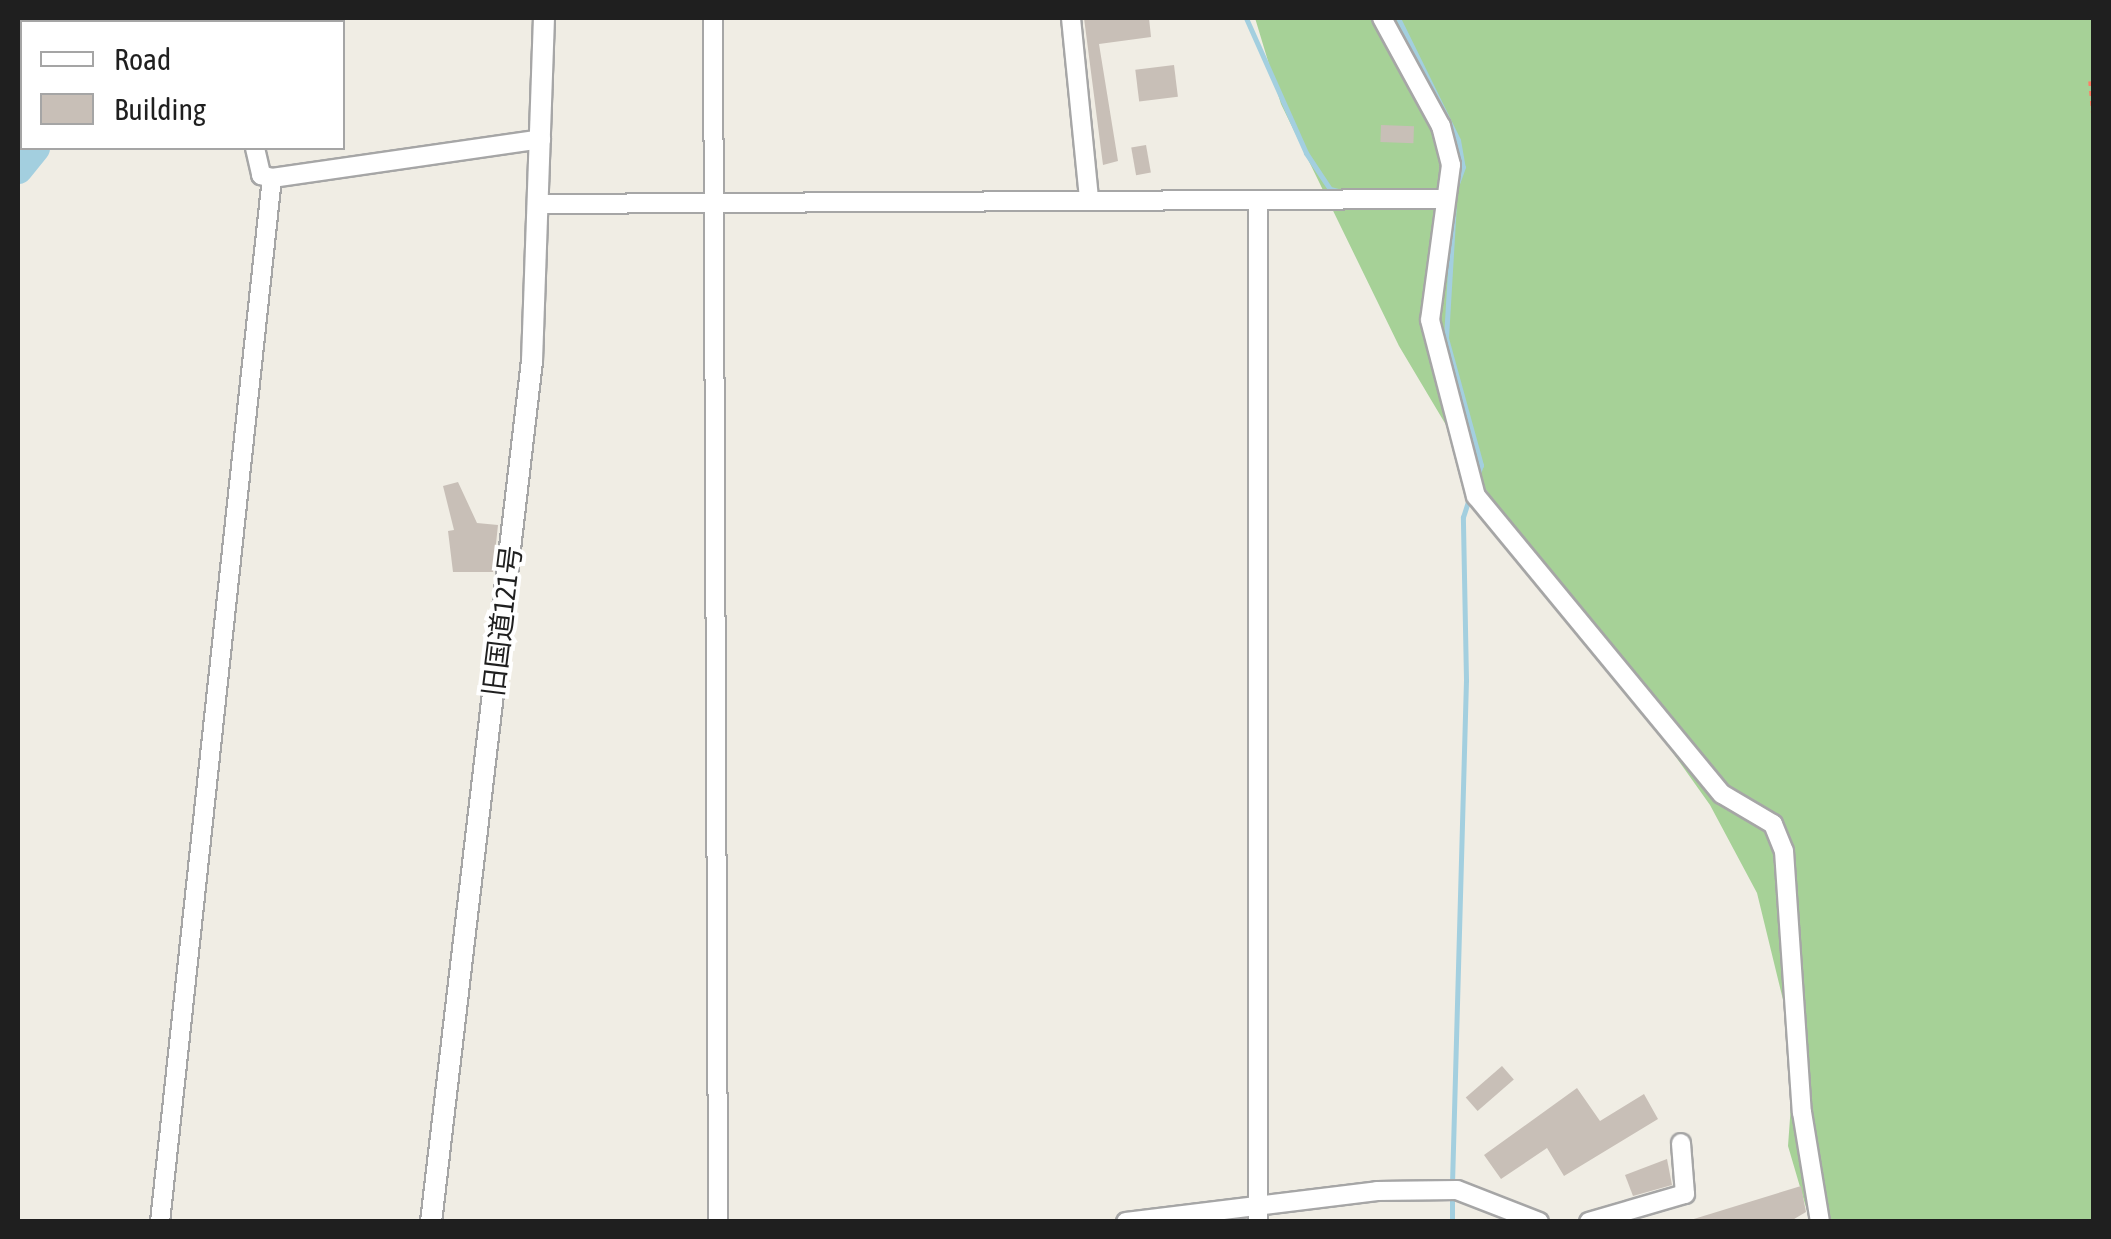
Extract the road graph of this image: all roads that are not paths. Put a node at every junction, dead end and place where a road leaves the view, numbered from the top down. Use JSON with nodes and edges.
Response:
{"nodes":[{"id":1,"x":544,"y":18,"type":"edge"},
{"id":2,"x":713,"y":18,"type":"edge"},
{"id":3,"x":1071,"y":18,"type":"edge"},
{"id":4,"x":1382,"y":18,"type":"edge"},
{"id":5,"x":541,"y":139,"type":"junction"},
{"id":6,"x":255,"y":150,"type":"edge"},
{"id":7,"x":272,"y":178,"type":"junction"},
{"id":8,"x":1089,"y":198,"type":"junction"},
{"id":9,"x":1446,"y":199,"type":"junction"},
{"id":10,"x":1258,"y":200,"type":"junction"},
{"id":11,"x":712,"y":201,"type":"junction"},
{"id":12,"x":538,"y":204,"type":"junction"},
{"id":13,"x":1681,"y":1143,"type":"dead end"},
{"id":14,"x":1256,"y":1213,"type":"edge"},
{"id":15,"x":160,"y":1222,"type":"edge"},
{"id":16,"x":431,"y":1222,"type":"edge"},
{"id":17,"x":718,"y":1222,"type":"edge"},
{"id":18,"x":1126,"y":1222,"type":"edge"},
{"id":19,"x":1540,"y":1222,"type":"edge"},
{"id":20,"x":1589,"y":1222,"type":"edge"},
{"id":21,"x":1820,"y":1222,"type":"edge"}],
"edges":[{"from":1,"to":5,"type":"street","name":"旧国道121号"},
{"from":2,"to":11,"type":"street"},
{"from":3,"to":8,"type":"street"},
{"from":4,"to":9,"type":"street"},
{"from":5,"to":7,"type":"street"},
{"from":5,"to":12,"type":"street","name":"旧国道121号"},
{"from":6,"to":7,"type":"street"},
{"from":7,"to":15,"type":"street"},
{"from":8,"to":10,"type":"street"},
{"from":8,"to":11,"type":"street"},
{"from":9,"to":10,"type":"street"},
{"from":9,"to":21,"type":"street"},
{"from":10,"to":14,"type":"street"},
{"from":11,"to":12,"type":"street"},
{"from":11,"to":17,"type":"street"},
{"from":12,"to":16,"type":"street","name":"旧国道121号"},
{"from":13,"to":20,"type":"street"},
{"from":14,"to":18,"type":"street"},
{"from":14,"to":19,"type":"street"}]}
